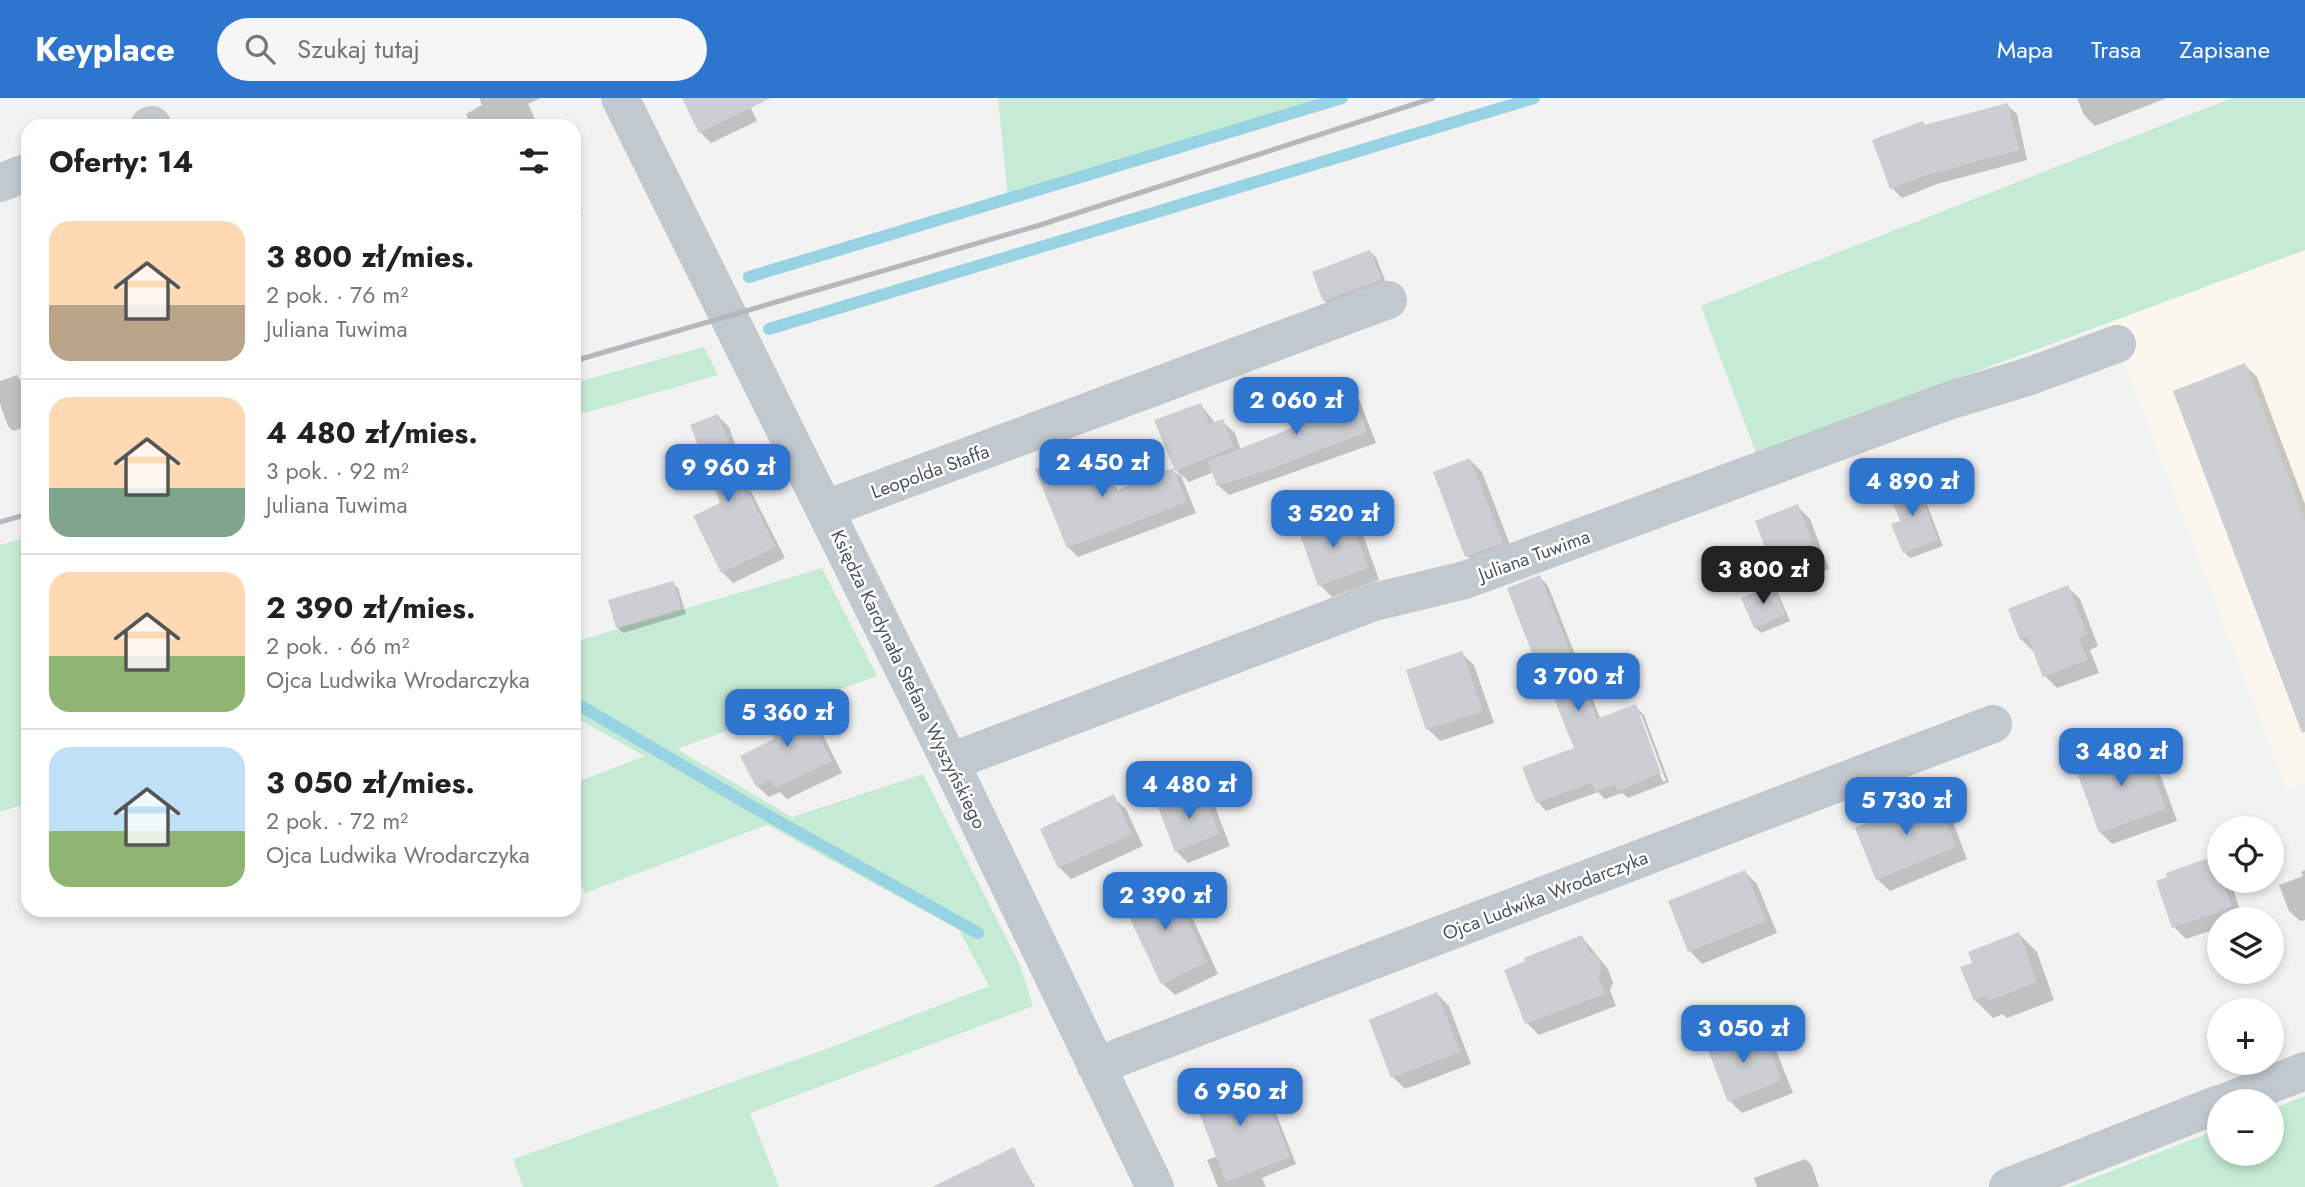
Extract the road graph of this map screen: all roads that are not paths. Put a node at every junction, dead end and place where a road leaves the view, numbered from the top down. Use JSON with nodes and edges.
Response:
{"nodes":[{"id":1,"x":620,"y":98,"type":"edge"},
{"id":2,"x":21,"y":175,"type":"edge"},
{"id":3,"x":0,"y":183,"type":"edge"},
{"id":4,"x":1388,"y":300,"type":"dead end"},
{"id":5,"x":2117,"y":344,"type":"dead end"},
{"id":6,"x":826,"y":509,"type":"junction"},
{"id":7,"x":1993,"y":724,"type":"dead end"},
{"id":8,"x":950,"y":762,"type":"junction"},
{"id":9,"x":1096,"y":1066,"type":"junction"},
{"id":10,"x":2305,"y":1070,"type":"edge"},
{"id":11,"x":2258,"y":1089,"type":"edge"},
{"id":12,"x":2207,"y":1109,"type":"edge"},
{"id":13,"x":1155,"y":1187,"type":"edge"},
{"id":14,"x":2008,"y":1187,"type":"edge"}],
"edges":[{"from":1,"to":6,"type":"street","name":"Księdza Kardynała Stefana Wyszyńskiego"},
{"from":2,"to":3,"type":"street"},
{"from":4,"to":6,"type":"street","name":"Leopolda Staffa"},
{"from":5,"to":8,"type":"street","name":"Juliana Tuwima"},
{"from":6,"to":8,"type":"street","name":"Księdza Kardynała Stefana Wyszyńskiego"},
{"from":7,"to":9,"type":"street","name":"Ojca Ludwika Wrodarczyka"},
{"from":8,"to":9,"type":"street","name":"Księdza Kardynała Stefana Wyszyńskiego"},
{"from":9,"to":13,"type":"street","name":"Księdza Kardynała Stefana Wyszyńskiego"},
{"from":10,"to":11,"type":"street"},
{"from":12,"to":14,"type":"street"}]}
